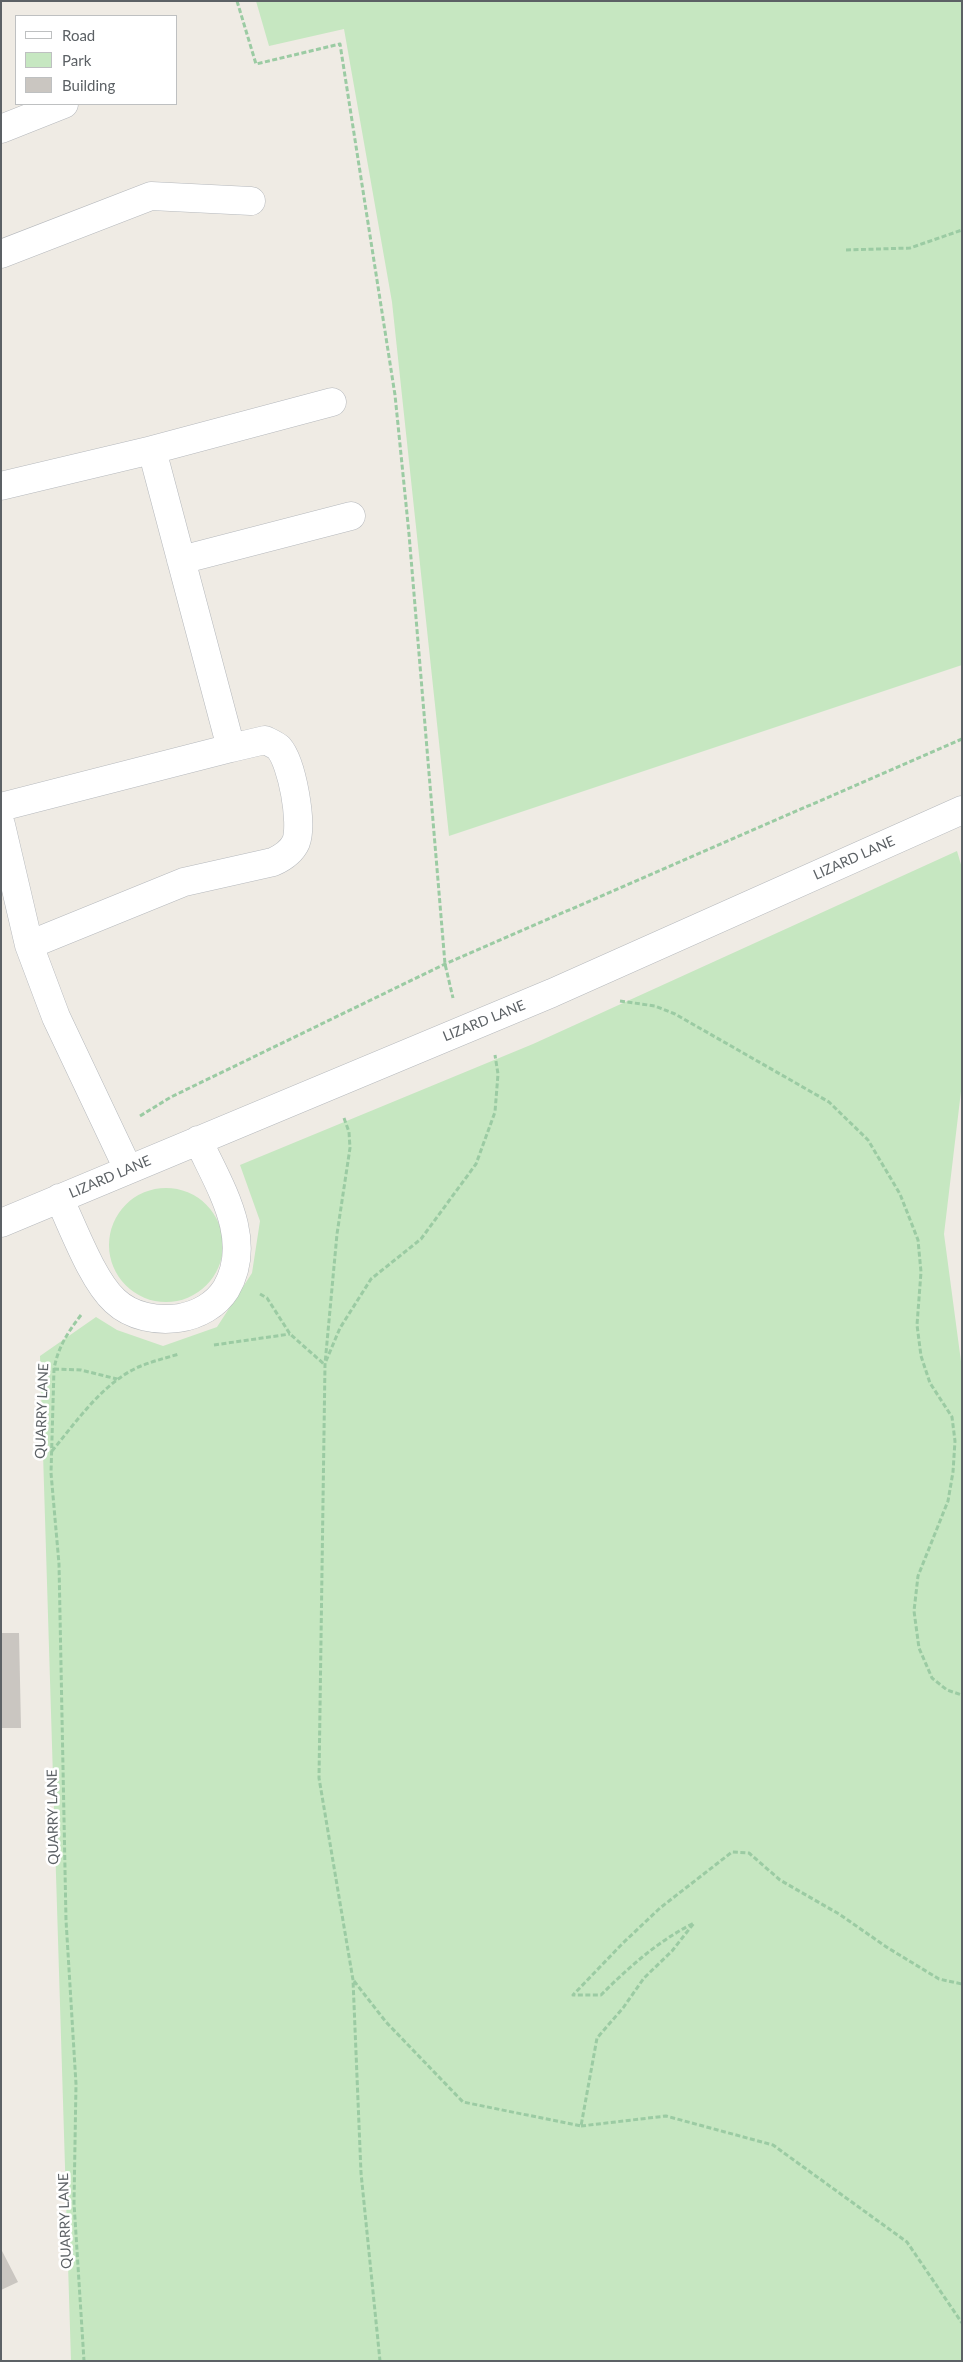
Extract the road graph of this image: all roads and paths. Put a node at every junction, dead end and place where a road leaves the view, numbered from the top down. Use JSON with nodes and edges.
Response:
{"nodes":[{"id":1,"x":237,"y":1,"type":"edge"},
{"id":2,"x":61,"y":105,"type":"edge"},
{"id":3,"x":1,"y":128,"type":"edge"},
{"id":4,"x":251,"y":201,"type":"dead end"},
{"id":5,"x":962,"y":230,"type":"edge"},
{"id":6,"x":846,"y":250,"type":"dead end"},
{"id":7,"x":1,"y":254,"type":"edge"},
{"id":8,"x":332,"y":402,"type":"dead end"},
{"id":9,"x":152,"y":450,"type":"junction"},
{"id":10,"x":1,"y":486,"type":"edge"},
{"id":11,"x":351,"y":516,"type":"dead end"},
{"id":12,"x":181,"y":560,"type":"junction"},
{"id":13,"x":962,"y":739,"type":"edge"},
{"id":14,"x":231,"y":748,"type":"junction"},
{"id":15,"x":1,"y":807,"type":"edge"},
{"id":16,"x":962,"y":810,"type":"edge"},
{"id":17,"x":1,"y":825,"type":"edge"},
{"id":18,"x":30,"y":945,"type":"junction"},
{"id":19,"x":445,"y":964,"type":"junction"},
{"id":20,"x":618,"y":1001,"type":"dead end"},
{"id":21,"x":490,"y":1019,"type":"junction"},
{"id":22,"x":332,"y":1084,"type":"junction"},
{"id":23,"x":111,"y":1134,"type":"junction"},
{"id":24,"x":198,"y":1140,"type":"junction"},
{"id":25,"x":128,"y":1169,"type":"junction"},
{"id":26,"x":59,"y":1198,"type":"junction"},
{"id":27,"x":1,"y":1223,"type":"edge"},
{"id":28,"x":231,"y":1279,"type":"junction"},
{"id":29,"x":103,"y":1287,"type":"junction"},
{"id":30,"x":290,"y":1334,"type":"junction"},
{"id":31,"x":208,"y":1347,"type":"dead end"},
{"id":32,"x":182,"y":1353,"type":"dead end"},
{"id":33,"x":325,"y":1364,"type":"junction"},
{"id":34,"x":54,"y":1369,"type":"junction"},
{"id":35,"x":117,"y":1379,"type":"junction"},
{"id":36,"x":52,"y":1452,"type":"junction"},
{"id":37,"x":962,"y":1695,"type":"edge"},
{"id":38,"x":353,"y":1980,"type":"junction"},
{"id":39,"x":962,"y":1984,"type":"edge"},
{"id":40,"x":581,"y":2126,"type":"junction"},
{"id":41,"x":962,"y":2323,"type":"edge"},
{"id":42,"x":84,"y":2361,"type":"edge"},
{"id":43,"x":380,"y":2361,"type":"edge"}],
"edges":[{"from":1,"to":19,"type":"path"},
{"from":2,"to":3,"type":"street"},
{"from":4,"to":7,"type":"street"},
{"from":5,"to":6,"type":"path"},
{"from":8,"to":9,"type":"street"},
{"from":9,"to":10,"type":"street"},
{"from":9,"to":12,"type":"street"},
{"from":11,"to":12,"type":"street"},
{"from":12,"to":14,"type":"street"},
{"from":13,"to":19,"type":"path"},
{"from":14,"to":15,"type":"street"},
{"from":14,"to":18,"type":"street"},
{"from":16,"to":21,"type":"street","name":"LIZARD LANE"},
{"from":17,"to":18,"type":"street"},
{"from":18,"to":23,"type":"street"},
{"from":19,"to":23,"type":"path"},
{"from":20,"to":37,"type":"path"},
{"from":21,"to":22,"type":"street","name":"LIZARD LANE"},
{"from":21,"to":33,"type":"path"},
{"from":22,"to":24,"type":"street","name":"LIZARD LANE"},
{"from":22,"to":33,"type":"path"},
{"from":23,"to":25,"type":"street"},
{"from":24,"to":25,"type":"street","name":"LIZARD LANE"},
{"from":24,"to":28,"type":"street"},
{"from":25,"to":26,"type":"street","name":"LIZARD LANE"},
{"from":26,"to":27,"type":"street","name":"LIZARD LANE"},
{"from":26,"to":29,"type":"street"},
{"from":28,"to":29,"type":"street"},
{"from":28,"to":30,"type":"path"},
{"from":29,"to":34,"type":"path","name":"QUARRY LANE"},
{"from":30,"to":31,"type":"path"},
{"from":30,"to":33,"type":"path"},
{"from":32,"to":35,"type":"path"},
{"from":33,"to":38,"type":"path"},
{"from":34,"to":35,"type":"path"},
{"from":34,"to":36,"type":"path","name":"QUARRY LANE"},
{"from":35,"to":36,"type":"path"},
{"from":36,"to":42,"type":"path","name":"QUARRY LANE"},
{"from":38,"to":40,"type":"path"},
{"from":38,"to":43,"type":"path"},
{"from":39,"to":40,"type":"path"},
{"from":40,"to":41,"type":"path"}]}
